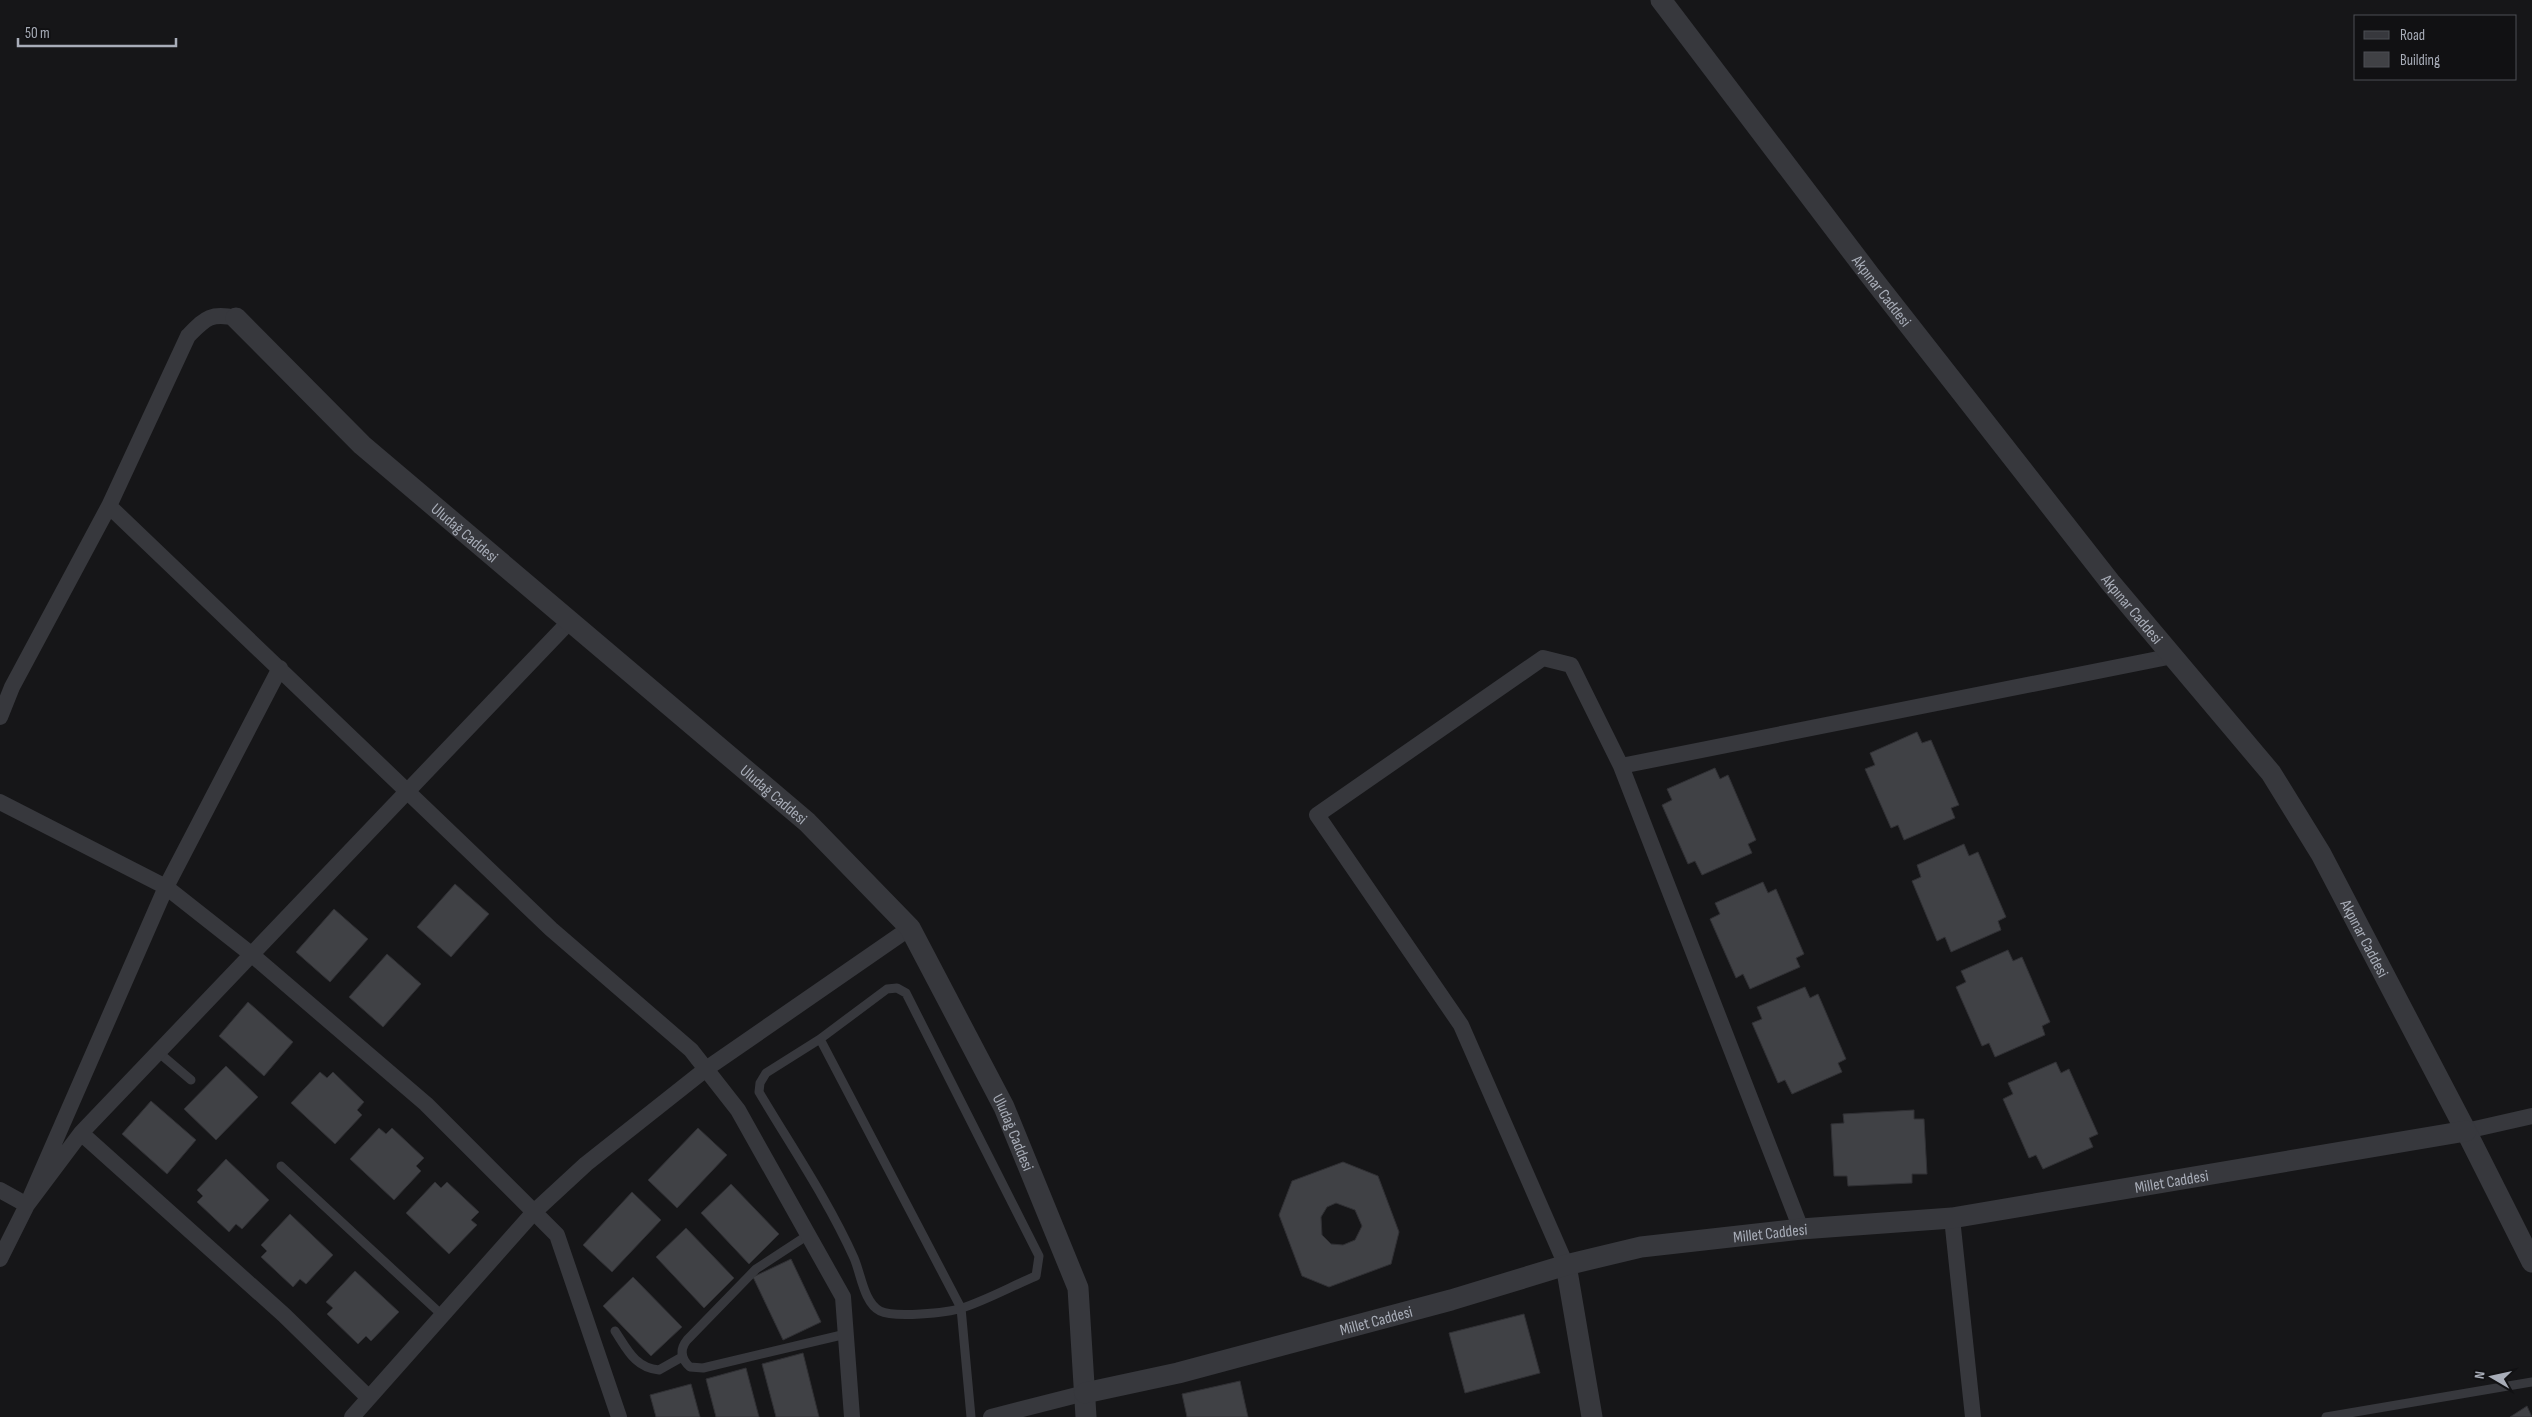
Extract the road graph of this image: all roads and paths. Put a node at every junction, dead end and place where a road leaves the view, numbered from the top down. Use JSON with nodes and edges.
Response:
{"nodes":[{"id":1,"x":1661,"y":0,"type":"edge"},
{"id":2,"x":236,"y":318,"type":"joint"},
{"id":3,"x":109,"y":506,"type":"junction"},
{"id":4,"x":570,"y":621,"type":"junction"},
{"id":5,"x":2173,"y":656,"type":"junction"},
{"id":6,"x":280,"y":668,"type":"junction"},
{"id":7,"x":0,"y":717,"type":"edge"},
{"id":8,"x":1621,"y":766,"type":"junction"},
{"id":9,"x":406,"y":793,"type":"junction"},
{"id":10,"x":0,"y":802,"type":"edge"},
{"id":11,"x":166,"y":887,"type":"junction"},
{"id":12,"x":910,"y":928,"type":"junction"},
{"id":13,"x":251,"y":954,"type":"junction"},
{"id":14,"x":820,"y":1039,"type":"junction"},
{"id":15,"x":158,"y":1052,"type":"junction"},
{"id":16,"x":706,"y":1069,"type":"junction"},
{"id":17,"x":191,"y":1080,"type":"dead end"},
{"id":18,"x":2532,"y":1116,"type":"edge"},
{"id":19,"x":2466,"y":1131,"type":"junction"},
{"id":20,"x":81,"y":1133,"type":"junction"},
{"id":21,"x":281,"y":1166,"type":"dead end"},
{"id":22,"x":0,"y":1190,"type":"edge"},
{"id":23,"x":26,"y":1205,"type":"junction"},
{"id":24,"x":534,"y":1212,"type":"junction"},
{"id":25,"x":1952,"y":1218,"type":"junction"},
{"id":26,"x":1801,"y":1229,"type":"junction"},
{"id":27,"x":808,"y":1235,"type":"junction"},
{"id":28,"x":0,"y":1259,"type":"edge"},
{"id":29,"x":2532,"y":1262,"type":"edge"},
{"id":30,"x":1566,"y":1265,"type":"junction"},
{"id":31,"x":961,"y":1308,"type":"junction"},
{"id":32,"x":442,"y":1315,"type":"junction"},
{"id":33,"x":615,"y":1331,"type":"dead end"},
{"id":34,"x":846,"y":1334,"type":"junction"},
{"id":35,"x":682,"y":1357,"type":"junction"},
{"id":36,"x":2532,"y":1382,"type":"edge"},
{"id":37,"x":1086,"y":1393,"type":"junction"},
{"id":38,"x":369,"y":1398,"type":"junction"},
{"id":39,"x":2350,"y":1415,"type":"edge"},
{"id":40,"x":352,"y":1417,"type":"edge"},
{"id":41,"x":618,"y":1417,"type":"edge"},
{"id":42,"x":852,"y":1417,"type":"edge"},
{"id":43,"x":971,"y":1417,"type":"edge"},
{"id":44,"x":991,"y":1417,"type":"edge"},
{"id":45,"x":1086,"y":1417,"type":"edge"},
{"id":46,"x":1592,"y":1417,"type":"edge"},
{"id":47,"x":1973,"y":1417,"type":"edge"},
{"id":48,"x":2326,"y":1417,"type":"edge"}],
"edges":[{"from":1,"to":5,"type":"street","name":"Akpınar Caddesi"},
{"from":2,"to":3,"type":"street"},
{"from":2,"to":4,"type":"street","name":"Uludağ Caddesi"},
{"from":3,"to":6,"type":"street"},
{"from":3,"to":7,"type":"street"},
{"from":4,"to":9,"type":"street"},
{"from":4,"to":12,"type":"street","name":"Uludağ Caddesi"},
{"from":5,"to":8,"type":"street"},
{"from":5,"to":19,"type":"street","name":"Akpınar Caddesi"},
{"from":6,"to":9,"type":"street"},
{"from":6,"to":11,"type":"street"},
{"from":8,"to":26,"type":"street"},
{"from":8,"to":30,"type":"street"},
{"from":9,"to":13,"type":"street"},
{"from":9,"to":16,"type":"street"},
{"from":10,"to":11,"type":"street"},
{"from":11,"to":13,"type":"street"},
{"from":11,"to":23,"type":"street"},
{"from":12,"to":16,"type":"street"},
{"from":12,"to":37,"type":"street","name":"Uludağ Caddesi"},
{"from":13,"to":15,"type":"street"},
{"from":13,"to":24,"type":"street"},
{"from":14,"to":31,"type":"lane"},
{"from":14,"to":31,"type":"lane"},
{"from":14,"to":31,"type":"lane"},
{"from":15,"to":17,"type":"lane"},
{"from":15,"to":20,"type":"street"},
{"from":16,"to":24,"type":"street"},
{"from":16,"to":27,"type":"street"},
{"from":18,"to":19,"type":"street"},
{"from":19,"to":25,"type":"street","name":"Millet Caddesi"},
{"from":19,"to":29,"type":"street","name":"Akpınar Caddesi"},
{"from":20,"to":23,"type":"street"},
{"from":20,"to":38,"type":"street"},
{"from":21,"to":32,"type":"lane"},
{"from":22,"to":23,"type":"street"},
{"from":23,"to":28,"type":"street"},
{"from":24,"to":32,"type":"street"},
{"from":24,"to":41,"type":"street"},
{"from":25,"to":26,"type":"street","name":"Millet Caddesi"},
{"from":25,"to":47,"type":"street"},
{"from":26,"to":30,"type":"street","name":"Millet Caddesi"},
{"from":27,"to":34,"type":"street"},
{"from":27,"to":35,"type":"lane"},
{"from":30,"to":37,"type":"street","name":"Millet Caddesi"},
{"from":30,"to":46,"type":"street"},
{"from":31,"to":43,"type":"lane"},
{"from":32,"to":38,"type":"street"},
{"from":33,"to":35,"type":"lane"},
{"from":34,"to":35,"type":"lane"},
{"from":34,"to":42,"type":"street"},
{"from":36,"to":39,"type":"lane"},
{"from":37,"to":44,"type":"street"},
{"from":37,"to":45,"type":"street","name":"Uludağ Caddesi"},
{"from":38,"to":40,"type":"street"},
{"from":39,"to":48,"type":"lane"}]}
